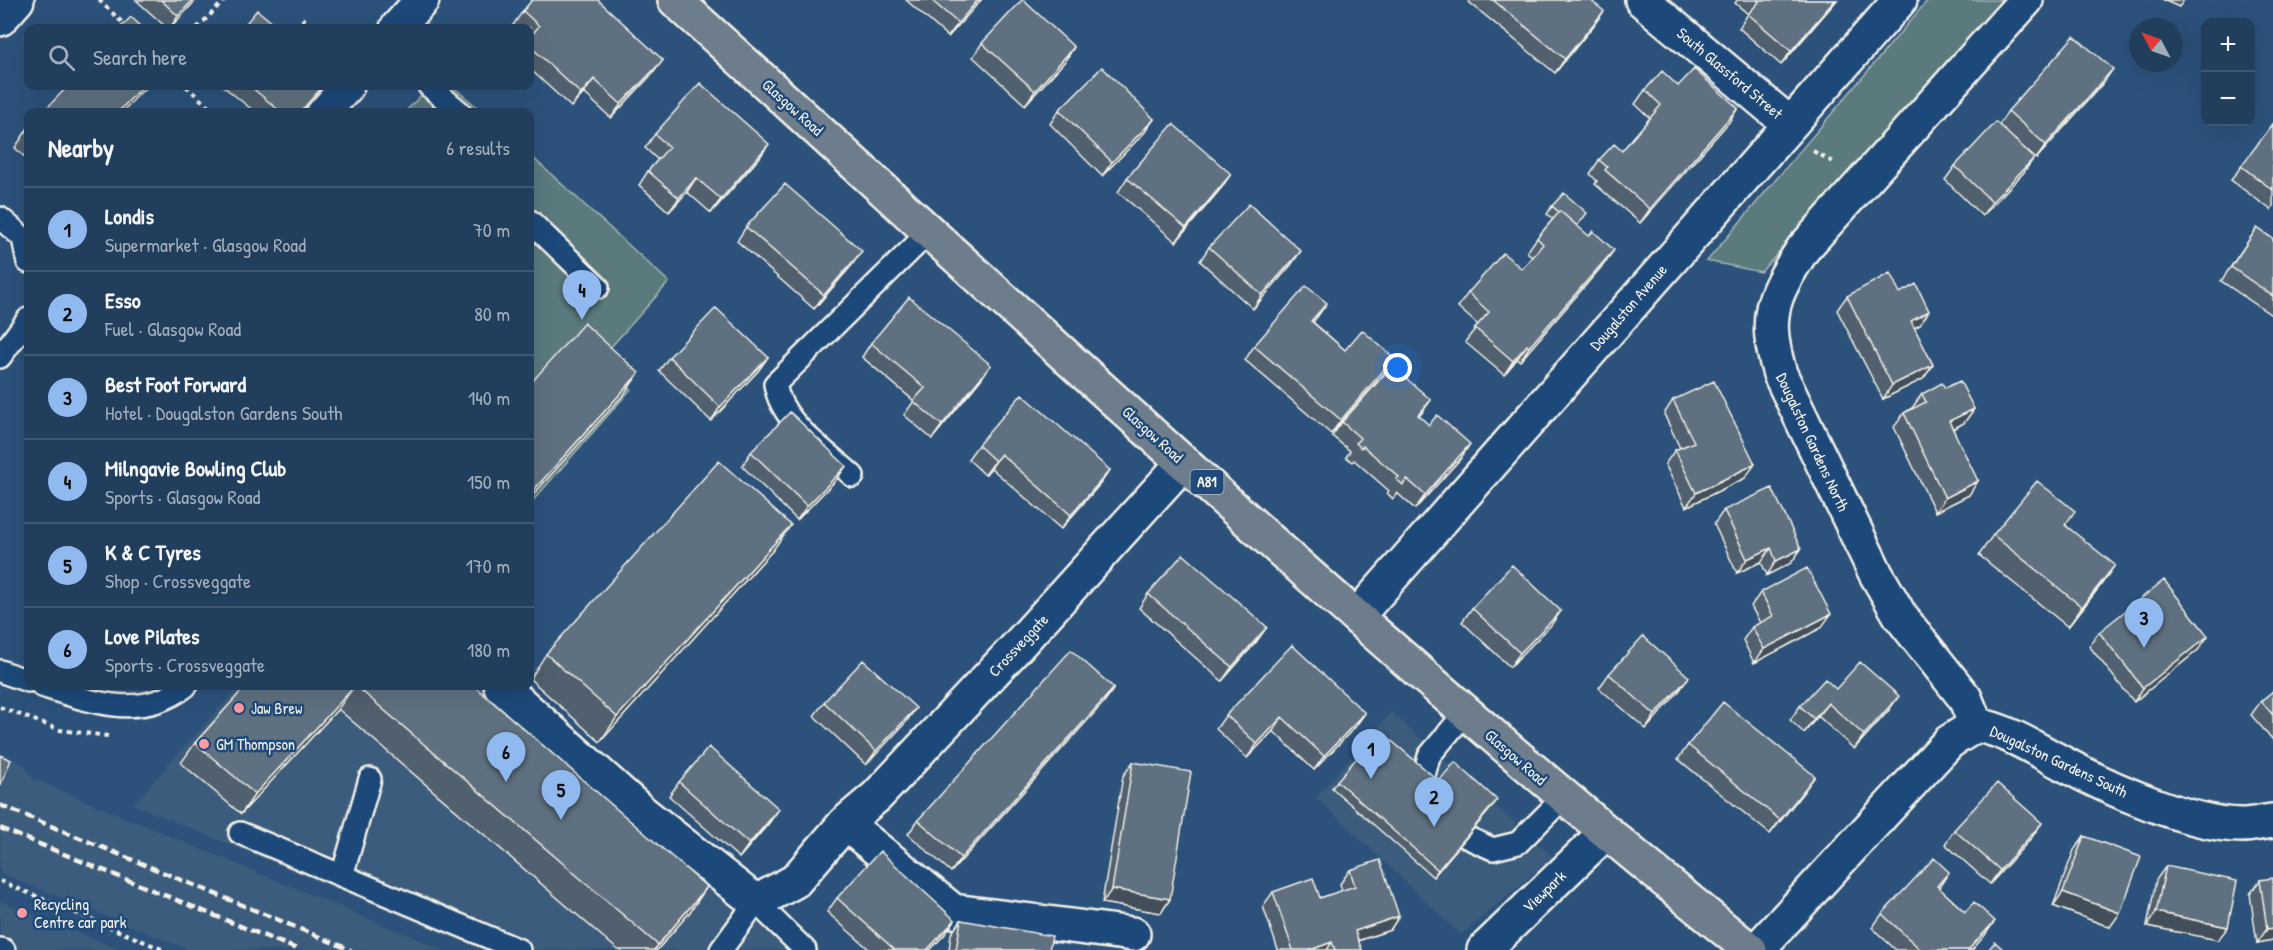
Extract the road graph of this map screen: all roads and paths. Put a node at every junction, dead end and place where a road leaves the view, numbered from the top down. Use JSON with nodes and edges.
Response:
{"nodes":[{"id":1,"x":17,"y":0,"type":"edge"},
{"id":2,"x":99,"y":0,"type":"edge"},
{"id":3,"x":225,"y":0,"type":"edge"},
{"id":4,"x":422,"y":0,"type":"edge"},
{"id":5,"x":675,"y":0,"type":"edge"},
{"id":6,"x":1642,"y":0,"type":"edge"},
{"id":7,"x":1900,"y":0,"type":"edge"},
{"id":8,"x":2026,"y":0,"type":"edge"},
{"id":9,"x":305,"y":18,"type":"dead end"},
{"id":10,"x":0,"y":19,"type":"edge"},
{"id":11,"x":124,"y":24,"type":"edge"},
{"id":12,"x":201,"y":24,"type":"edge"},
{"id":13,"x":300,"y":24,"type":"edge"},
{"id":14,"x":401,"y":24,"type":"edge"},
{"id":15,"x":190,"y":90,"type":"edge"},
{"id":16,"x":343,"y":90,"type":"edge"},
{"id":17,"x":434,"y":90,"type":"edge"},
{"id":18,"x":210,"y":108,"type":"edge"},
{"id":19,"x":327,"y":108,"type":"edge"},
{"id":20,"x":455,"y":108,"type":"edge"},
{"id":21,"x":1786,"y":128,"type":"junction"},
{"id":22,"x":1864,"y":180,"type":"junction"},
{"id":23,"x":0,"y":218,"type":"edge"},
{"id":24,"x":534,"y":225,"type":"edge"},
{"id":25,"x":930,"y":231,"type":"junction"},
{"id":26,"x":24,"y":238,"type":"edge"},
{"id":27,"x":598,"y":287,"type":"dead end"},
{"id":28,"x":24,"y":324,"type":"edge"},
{"id":29,"x":0,"y":357,"type":"edge"},
{"id":30,"x":1184,"y":462,"type":"junction"},
{"id":31,"x":853,"y":476,"type":"dead end"},
{"id":32,"x":1357,"y":616,"type":"junction"},
{"id":33,"x":0,"y":672,"type":"edge"},
{"id":34,"x":24,"y":680,"type":"edge"},
{"id":35,"x":54,"y":690,"type":"edge"},
{"id":36,"x":181,"y":690,"type":"edge"},
{"id":37,"x":505,"y":690,"type":"edge"},
{"id":38,"x":1465,"y":713,"type":"junction"},
{"id":39,"x":1976,"y":725,"type":"junction"},
{"id":40,"x":370,"y":779,"type":"dead end"},
{"id":41,"x":1423,"y":779,"type":"edge"},
{"id":42,"x":1563,"y":798,"type":"junction"},
{"id":43,"x":2273,"y":820,"type":"edge"},
{"id":44,"x":845,"y":823,"type":"junction"},
{"id":45,"x":240,"y":833,"type":"dead end"},
{"id":46,"x":1605,"y":833,"type":"junction"},
{"id":47,"x":1466,"y":837,"type":"edge"},
{"id":48,"x":342,"y":876,"type":"junction"},
{"id":49,"x":0,"y":881,"type":"edge"},
{"id":50,"x":756,"y":902,"type":"junction"},
{"id":51,"x":1133,"y":934,"type":"dead end"},
{"id":52,"x":164,"y":950,"type":"edge"},
{"id":53,"x":519,"y":950,"type":"edge"},
{"id":54,"x":722,"y":950,"type":"edge"},
{"id":55,"x":805,"y":950,"type":"edge"},
{"id":56,"x":1484,"y":950,"type":"edge"},
{"id":57,"x":1750,"y":950,"type":"edge"},
{"id":58,"x":1757,"y":950,"type":"edge"}],
"edges":[{"from":1,"to":10,"type":"street"},
{"from":2,"to":11,"type":"path"},
{"from":3,"to":12,"type":"path"},
{"from":4,"to":14,"type":"street"},
{"from":5,"to":25,"type":"main road","name":"Glasgow Road","number":"A81"},
{"from":6,"to":21,"type":"street","name":"South Glassford Street"},
{"from":7,"to":21,"type":"street","name":"Dougalston Avenue"},
{"from":8,"to":22,"type":"street","name":"Dougalston Gardens North"},
{"from":9,"to":13,"type":"path"},
{"from":15,"to":18,"type":"path"},
{"from":16,"to":19,"type":"street"},
{"from":17,"to":20,"type":"lane"},
{"from":21,"to":22,"type":"path"},
{"from":21,"to":32,"type":"street","name":"Dougalston Avenue"},
{"from":22,"to":39,"type":"street","name":"Dougalston Gardens North"},
{"from":23,"to":26,"type":"lane"},
{"from":24,"to":27,"type":"lane"},
{"from":25,"to":30,"type":"main road","name":"Glasgow Road","number":"A81"},
{"from":25,"to":31,"type":"lane"},
{"from":28,"to":29,"type":"lane"},
{"from":30,"to":32,"type":"main road","name":"Glasgow Road","number":"A81"},
{"from":30,"to":44,"type":"street","name":"Crossveggate"},
{"from":32,"to":38,"type":"main road","name":"Glasgow Road","number":"A81"},
{"from":33,"to":34,"type":"lane"},
{"from":35,"to":36,"type":"lane"},
{"from":37,"to":50,"type":"street"},
{"from":38,"to":41,"type":"lane"},
{"from":38,"to":42,"type":"main road","name":"Glasgow Road","number":"A81"},
{"from":39,"to":43,"type":"street","name":"Dougalston Gardens South"},
{"from":39,"to":58,"type":"street","name":"Dougalston Gardens South"},
{"from":40,"to":48,"type":"lane"},
{"from":42,"to":46,"type":"main road","name":"Glasgow Road","number":"A81"},
{"from":42,"to":47,"type":"lane"},
{"from":44,"to":50,"type":"street","name":"Crossveggate"},
{"from":44,"to":51,"type":"street"},
{"from":45,"to":48,"type":"lane"},
{"from":46,"to":56,"type":"street","name":"Viewpark"},
{"from":46,"to":57,"type":"main road","name":"Glasgow Road","number":"A81"},
{"from":48,"to":53,"type":"lane"},
{"from":49,"to":52,"type":"path"},
{"from":50,"to":54,"type":"lane"},
{"from":50,"to":55,"type":"lane"}]}
